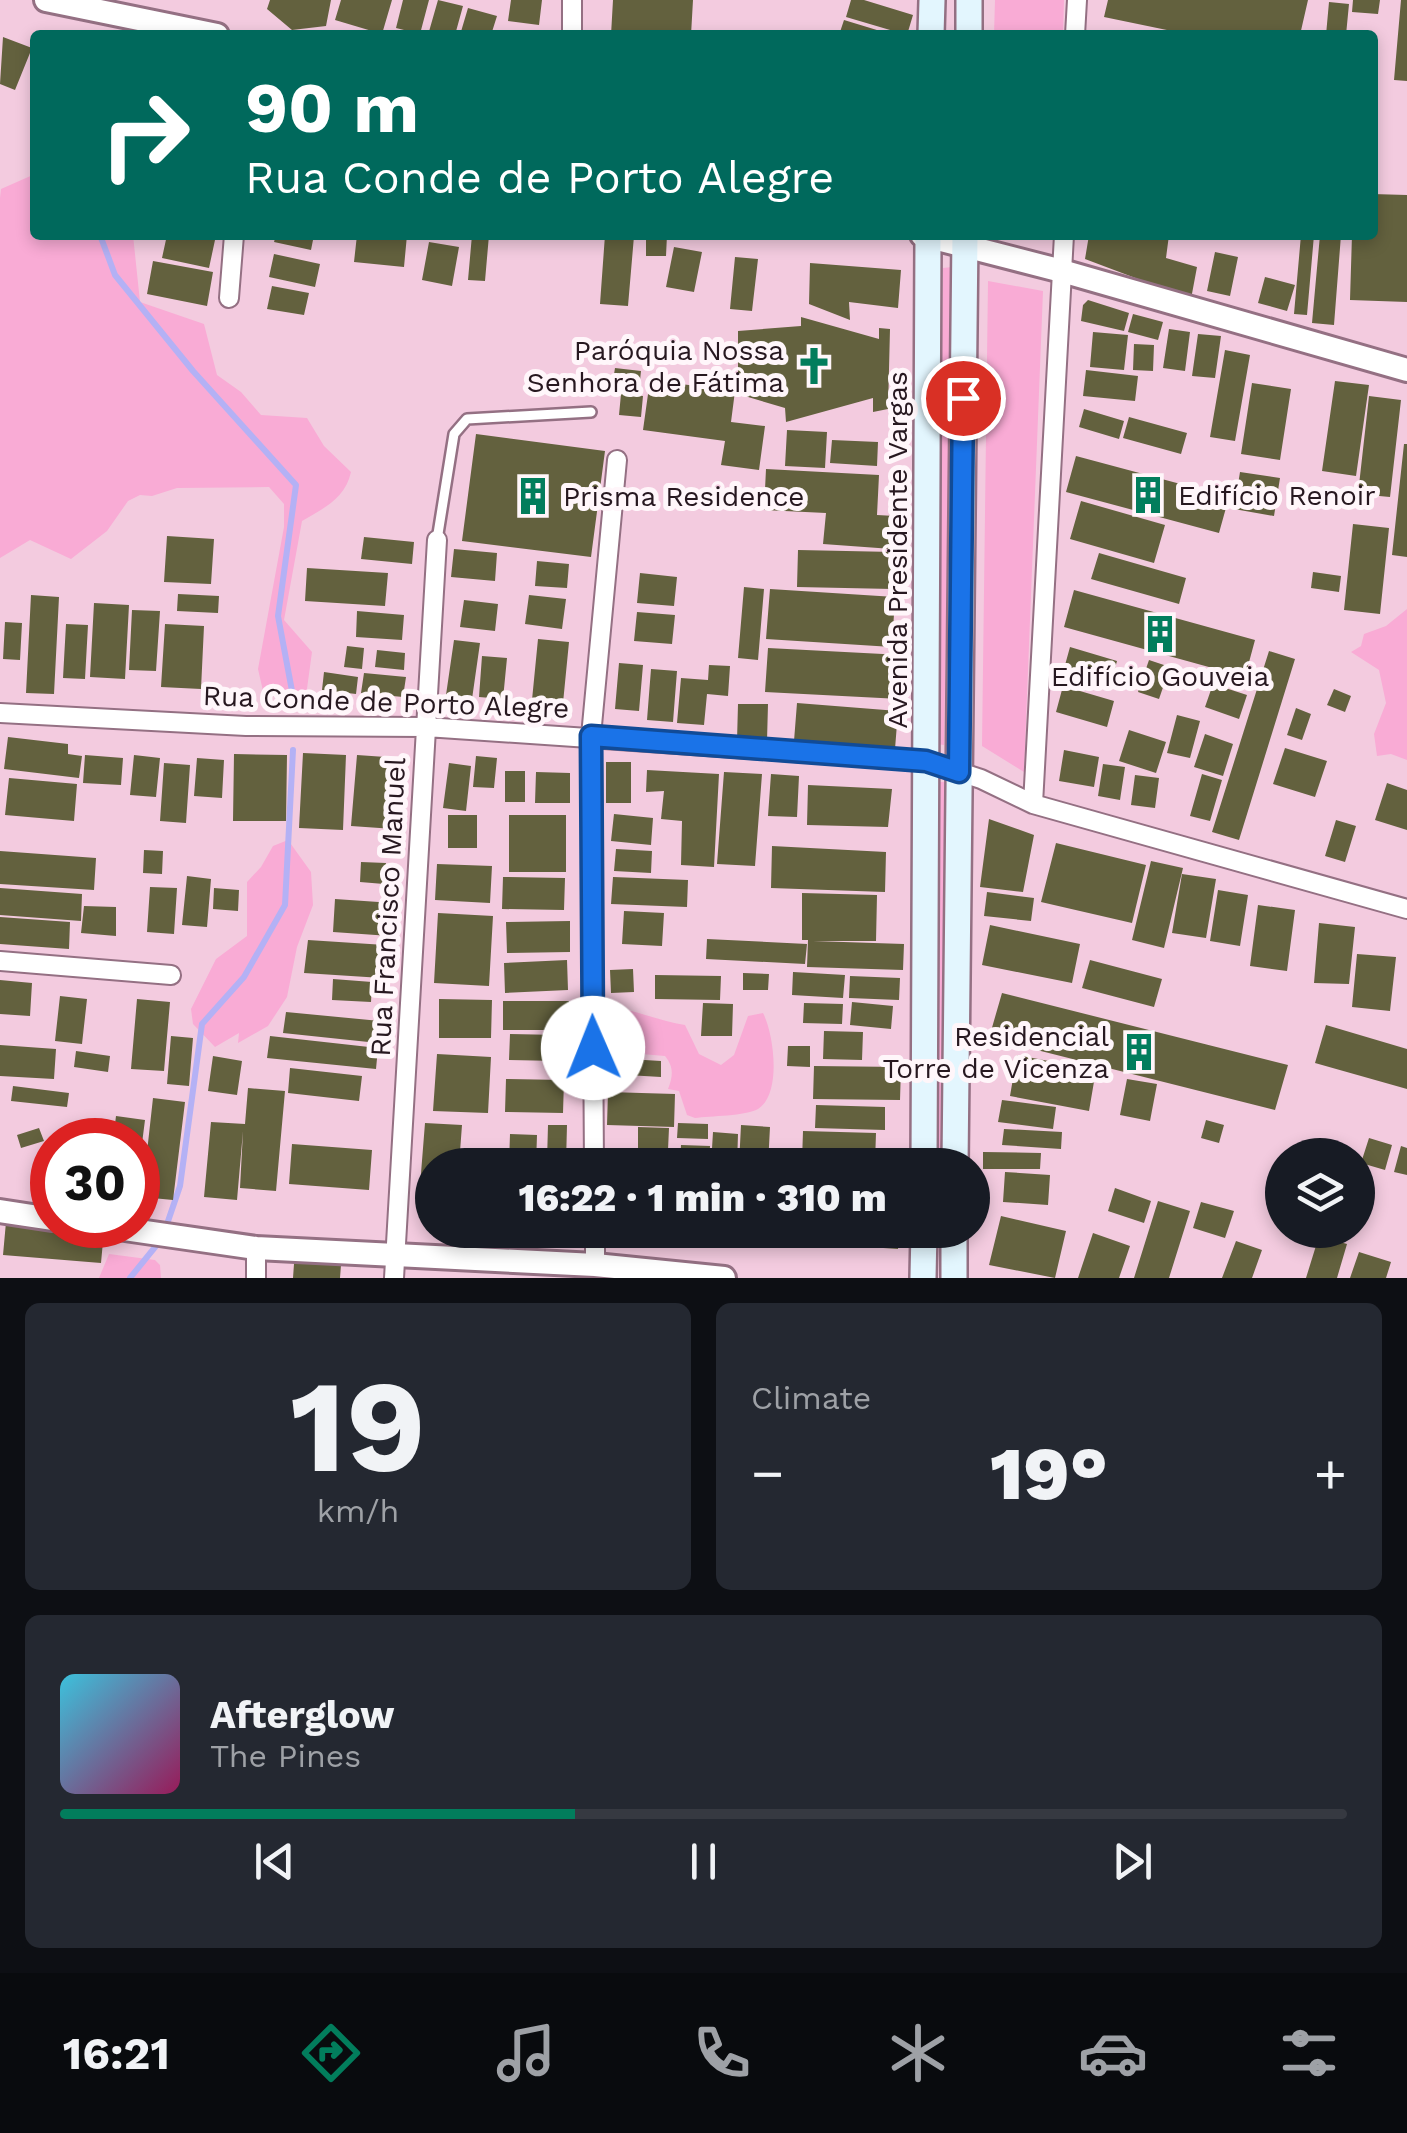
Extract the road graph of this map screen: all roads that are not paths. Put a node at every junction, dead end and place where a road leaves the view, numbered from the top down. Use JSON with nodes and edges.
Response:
{"nodes":[{"id":1,"x":46,"y":0,"type":"edge"},
{"id":2,"x":572,"y":0,"type":"edge"},
{"id":3,"x":932,"y":0,"type":"edge"},
{"id":4,"x":969,"y":0,"type":"edge"},
{"id":5,"x":1077,"y":0,"type":"edge"},
{"id":6,"x":96,"y":6,"type":"edge"},
{"id":7,"x":195,"y":30,"type":"edge"},
{"id":8,"x":572,"y":30,"type":"edge"},
{"id":9,"x":931,"y":30,"type":"edge"},
{"id":10,"x":968,"y":30,"type":"edge"},
{"id":11,"x":1075,"y":30,"type":"edge"},
{"id":12,"x":234,"y":240,"type":"edge"},
{"id":13,"x":926,"y":240,"type":"edge"},
{"id":14,"x":1064,"y":240,"type":"edge"},
{"id":15,"x":965,"y":241,"type":"edge"},
{"id":16,"x":1062,"y":270,"type":"junction"},
{"id":17,"x":229,"y":298,"type":"dead end"},
{"id":18,"x":1407,"y":370,"type":"edge"},
{"id":19,"x":591,"y":412,"type":"dead end"},
{"id":20,"x":617,"y":460,"type":"dead end"},
{"id":21,"x":436,"y":540,"type":"joint"},
{"id":22,"x":0,"y":714,"type":"edge"},
{"id":23,"x":426,"y":727,"type":"junction"},
{"id":24,"x":591,"y":736,"type":"junction"},
{"id":25,"x":926,"y":761,"type":"junction"},
{"id":26,"x":959,"y":772,"type":"junction"},
{"id":27,"x":1033,"y":804,"type":"junction"},
{"id":28,"x":1407,"y":909,"type":"edge"},
{"id":29,"x":0,"y":962,"type":"edge"},
{"id":30,"x":171,"y":975,"type":"dead end"},
{"id":31,"x":594,"y":1148,"type":"edge"},
{"id":32,"x":924,"y":1148,"type":"edge"},
{"id":33,"x":955,"y":1148,"type":"edge"},
{"id":34,"x":0,"y":1211,"type":"edge"},
{"id":35,"x":30,"y":1215,"type":"edge"},
{"id":36,"x":160,"y":1234,"type":"edge"},
{"id":37,"x":256,"y":1248,"type":"junction"},
{"id":38,"x":595,"y":1248,"type":"edge"},
{"id":39,"x":924,"y":1248,"type":"edge"},
{"id":40,"x":954,"y":1248,"type":"edge"},
{"id":41,"x":595,"y":1265,"type":"junction"},
{"id":42,"x":395,"y":1266,"type":"edge"},
{"id":43,"x":256,"y":1278,"type":"edge"},
{"id":44,"x":724,"y":1278,"type":"edge"},
{"id":45,"x":923,"y":1278,"type":"edge"},
{"id":46,"x":954,"y":1278,"type":"edge"}],
"edges":[{"from":1,"to":6,"type":"street"},
{"from":2,"to":8,"type":"street"},
{"from":3,"to":9,"type":"main road"},
{"from":4,"to":10,"type":"main road"},
{"from":5,"to":11,"type":"street"},
{"from":6,"to":7,"type":"street"},
{"from":12,"to":17,"type":"street"},
{"from":13,"to":25,"type":"main road","name":"Avenida Presidente Vargas"},
{"from":14,"to":16,"type":"street"},
{"from":15,"to":16,"type":"street"},
{"from":15,"to":26,"type":"main road"},
{"from":16,"to":18,"type":"street"},
{"from":16,"to":27,"type":"street"},
{"from":19,"to":21,"type":"lane"},
{"from":20,"to":24,"type":"street"},
{"from":21,"to":23,"type":"street","name":"Rua Francisco Manuel"},
{"from":22,"to":23,"type":"street","name":"Rua Conde de Porto Alegre"},
{"from":23,"to":24,"type":"street","name":"Rua Conde de Porto Alegre"},
{"from":23,"to":42,"type":"street","name":"Rua Francisco Manuel"},
{"from":24,"to":25,"type":"street","name":"Rua Conde de Porto Alegre"},
{"from":24,"to":31,"type":"street"},
{"from":25,"to":26,"type":"street","name":"Rua Conde de Porto Alegre"},
{"from":25,"to":32,"type":"main road","name":"Avenida Presidente Vargas"},
{"from":26,"to":27,"type":"street","name":"Rua Conde de Porto Alegre"},
{"from":26,"to":33,"type":"main road"},
{"from":27,"to":28,"type":"street","name":"Rua Conde de Porto Alegre"},
{"from":29,"to":30,"type":"street"},
{"from":34,"to":35,"type":"street"},
{"from":36,"to":37,"type":"street"},
{"from":37,"to":42,"type":"street"},
{"from":37,"to":43,"type":"street"},
{"from":38,"to":41,"type":"street"},
{"from":39,"to":45,"type":"main road"},
{"from":40,"to":46,"type":"main road"},
{"from":41,"to":42,"type":"street"},
{"from":41,"to":44,"type":"street"}]}
